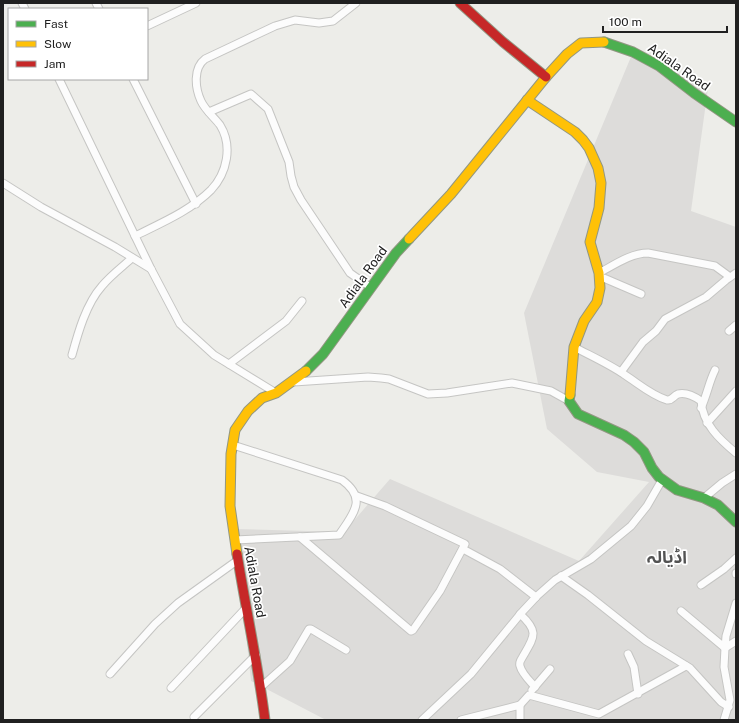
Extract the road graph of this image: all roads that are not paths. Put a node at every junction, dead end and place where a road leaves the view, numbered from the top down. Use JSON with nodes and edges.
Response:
{"nodes":[{"id":1,"x":196,"y":3,"type":"edge"},
{"id":2,"x":356,"y":3,"type":"edge"},
{"id":3,"x":460,"y":3,"type":"edge"},
{"id":4,"x":148,"y":26,"type":"edge"},
{"id":5,"x":546,"y":77,"type":"junction"},
{"id":6,"x":59,"y":80,"type":"edge"},
{"id":7,"x":134,"y":80,"type":"edge"},
{"id":8,"x":527,"y":100,"type":"junction"},
{"id":9,"x":209,"y":112,"type":"junction"},
{"id":10,"x":736,"y":122,"type":"edge"},
{"id":11,"x":3,"y":182,"type":"edge"},
{"id":12,"x":196,"y":204,"type":"junction"},
{"id":13,"x":135,"y":236,"type":"junction"},
{"id":14,"x":132,"y":258,"type":"junction"},
{"id":15,"x":151,"y":270,"type":"junction"},
{"id":16,"x":599,"y":274,"type":"junction"},
{"id":17,"x":733,"y":275,"type":"edge"},
{"id":18,"x":370,"y":287,"type":"junction"},
{"id":19,"x":641,"y":294,"type":"dead end"},
{"id":20,"x":302,"y":301,"type":"dead end"},
{"id":21,"x":736,"y":325,"type":"edge"},
{"id":22,"x":730,"y":331,"type":"dead end"},
{"id":23,"x":574,"y":347,"type":"junction"},
{"id":24,"x":72,"y":355,"type":"dead end"},
{"id":25,"x":229,"y":364,"type":"junction"},
{"id":26,"x":714,"y":370,"type":"dead end"},
{"id":27,"x":621,"y":372,"type":"junction"},
{"id":28,"x":292,"y":382,"type":"junction"},
{"id":29,"x":736,"y":391,"type":"edge"},
{"id":30,"x":276,"y":393,"type":"junction"},
{"id":31,"x":569,"y":401,"type":"junction"},
{"id":32,"x":701,"y":408,"type":"junction"},
{"id":33,"x":707,"y":423,"type":"junction"},
{"id":34,"x":233,"y":445,"type":"junction"},
{"id":35,"x":736,"y":453,"type":"edge"},
{"id":36,"x":736,"y":474,"type":"edge"},
{"id":37,"x":662,"y":480,"type":"junction"},
{"id":38,"x":357,"y":496,"type":"junction"},
{"id":39,"x":704,"y":498,"type":"junction"},
{"id":40,"x":736,"y":522,"type":"edge"},
{"id":41,"x":300,"y":537,"type":"junction"},
{"id":42,"x":235,"y":540,"type":"junction"},
{"id":43,"x":463,"y":550,"type":"junction"},
{"id":44,"x":736,"y":558,"type":"edge"},
{"id":45,"x":238,"y":560,"type":"junction"},
{"id":46,"x":561,"y":576,"type":"junction"},
{"id":47,"x":701,"y":585,"type":"dead end"},
{"id":48,"x":536,"y":597,"type":"junction"},
{"id":49,"x":736,"y":604,"type":"edge"},
{"id":50,"x":246,"y":608,"type":"junction"},
{"id":51,"x":681,"y":611,"type":"dead end"},
{"id":52,"x":520,"y":614,"type":"junction"},
{"id":53,"x":736,"y":641,"type":"edge"},
{"id":54,"x":725,"y":648,"type":"junction"},
{"id":55,"x":346,"y":650,"type":"dead end"},
{"id":56,"x":628,"y":654,"type":"dead end"},
{"id":57,"x":256,"y":655,"type":"junction"},
{"id":58,"x":686,"y":666,"type":"junction"},
{"id":59,"x":550,"y":669,"type":"dead end"},
{"id":60,"x":110,"y":674,"type":"dead end"},
{"id":61,"x":261,"y":687,"type":"junction"},
{"id":62,"x":535,"y":687,"type":"junction"},
{"id":63,"x":170,"y":688,"type":"dead end"},
{"id":64,"x":638,"y":694,"type":"junction"},
{"id":65,"x":529,"y":695,"type":"junction"},
{"id":66,"x":520,"y":705,"type":"junction"},
{"id":67,"x":729,"y":707,"type":"junction"},
{"id":68,"x":194,"y":717,"type":"dead end"},
{"id":69,"x":602,"y":717,"type":"edge"},
{"id":70,"x":265,"y":720,"type":"edge"},
{"id":71,"x":422,"y":720,"type":"edge"},
{"id":72,"x":461,"y":720,"type":"edge"},
{"id":73,"x":520,"y":720,"type":"edge"},
{"id":74,"x":724,"y":720,"type":"edge"}],
"edges":[{"from":1,"to":4,"type":"street"},
{"from":2,"to":9,"type":"street"},
{"from":3,"to":5,"type":"main road"},
{"from":5,"to":8,"type":"main road","name":"Adiala Road"},
{"from":5,"to":10,"type":"main road","name":"Adiala Road"},
{"from":6,"to":13,"type":"street"},
{"from":7,"to":12,"type":"street"},
{"from":8,"to":16,"type":"main road"},
{"from":8,"to":18,"type":"main road","name":"Adiala Road"},
{"from":9,"to":12,"type":"street"},
{"from":9,"to":18,"type":"street"},
{"from":11,"to":14,"type":"street"},
{"from":12,"to":13,"type":"street"},
{"from":13,"to":15,"type":"street"},
{"from":14,"to":15,"type":"street"},
{"from":14,"to":24,"type":"street"},
{"from":15,"to":25,"type":"street"},
{"from":16,"to":17,"type":"street"},
{"from":16,"to":19,"type":"street"},
{"from":16,"to":23,"type":"main road"},
{"from":17,"to":27,"type":"street"},
{"from":18,"to":28,"type":"main road","name":"Adiala Road"},
{"from":20,"to":25,"type":"street"},
{"from":21,"to":22,"type":"street"},
{"from":23,"to":27,"type":"street"},
{"from":23,"to":31,"type":"main road"},
{"from":25,"to":30,"type":"street"},
{"from":26,"to":32,"type":"street"},
{"from":27,"to":32,"type":"street"},
{"from":28,"to":30,"type":"main road","name":"Adiala Road"},
{"from":28,"to":31,"type":"street"},
{"from":29,"to":33,"type":"street"},
{"from":30,"to":34,"type":"main road","name":"Adiala Road"},
{"from":31,"to":37,"type":"main road"},
{"from":32,"to":33,"type":"street"},
{"from":33,"to":35,"type":"street"},
{"from":34,"to":38,"type":"street"},
{"from":34,"to":42,"type":"main road","name":"Adiala Road"},
{"from":36,"to":39,"type":"street"},
{"from":37,"to":39,"type":"main road"},
{"from":37,"to":46,"type":"street"},
{"from":38,"to":41,"type":"street"},
{"from":38,"to":43,"type":"street"},
{"from":39,"to":40,"type":"main road"},
{"from":41,"to":42,"type":"street"},
{"from":41,"to":43,"type":"street"},
{"from":42,"to":45,"type":"main road","name":"Adiala Road"},
{"from":43,"to":48,"type":"street"},
{"from":44,"to":47,"type":"street"},
{"from":45,"to":50,"type":"main road","name":"Adiala Road"},
{"from":45,"to":60,"type":"street"},
{"from":46,"to":48,"type":"street"},
{"from":46,"to":58,"type":"street"},
{"from":48,"to":52,"type":"street"},
{"from":49,"to":54,"type":"street"},
{"from":50,"to":57,"type":"main road","name":"Adiala Road"},
{"from":50,"to":63,"type":"street"},
{"from":51,"to":54,"type":"street"},
{"from":52,"to":62,"type":"street"},
{"from":52,"to":71,"type":"street"},
{"from":53,"to":54,"type":"street"},
{"from":54,"to":67,"type":"street"},
{"from":55,"to":61,"type":"street"},
{"from":56,"to":64,"type":"street"},
{"from":57,"to":61,"type":"main road","name":"Adiala Road"},
{"from":57,"to":68,"type":"street"},
{"from":58,"to":64,"type":"street"},
{"from":58,"to":67,"type":"street"},
{"from":59,"to":62,"type":"street"},
{"from":61,"to":70,"type":"main road","name":"Adiala Road"},
{"from":62,"to":65,"type":"street"},
{"from":64,"to":69,"type":"street"},
{"from":65,"to":66,"type":"street"},
{"from":65,"to":69,"type":"street"},
{"from":66,"to":72,"type":"street"},
{"from":66,"to":73,"type":"street"},
{"from":67,"to":74,"type":"street"}]}
